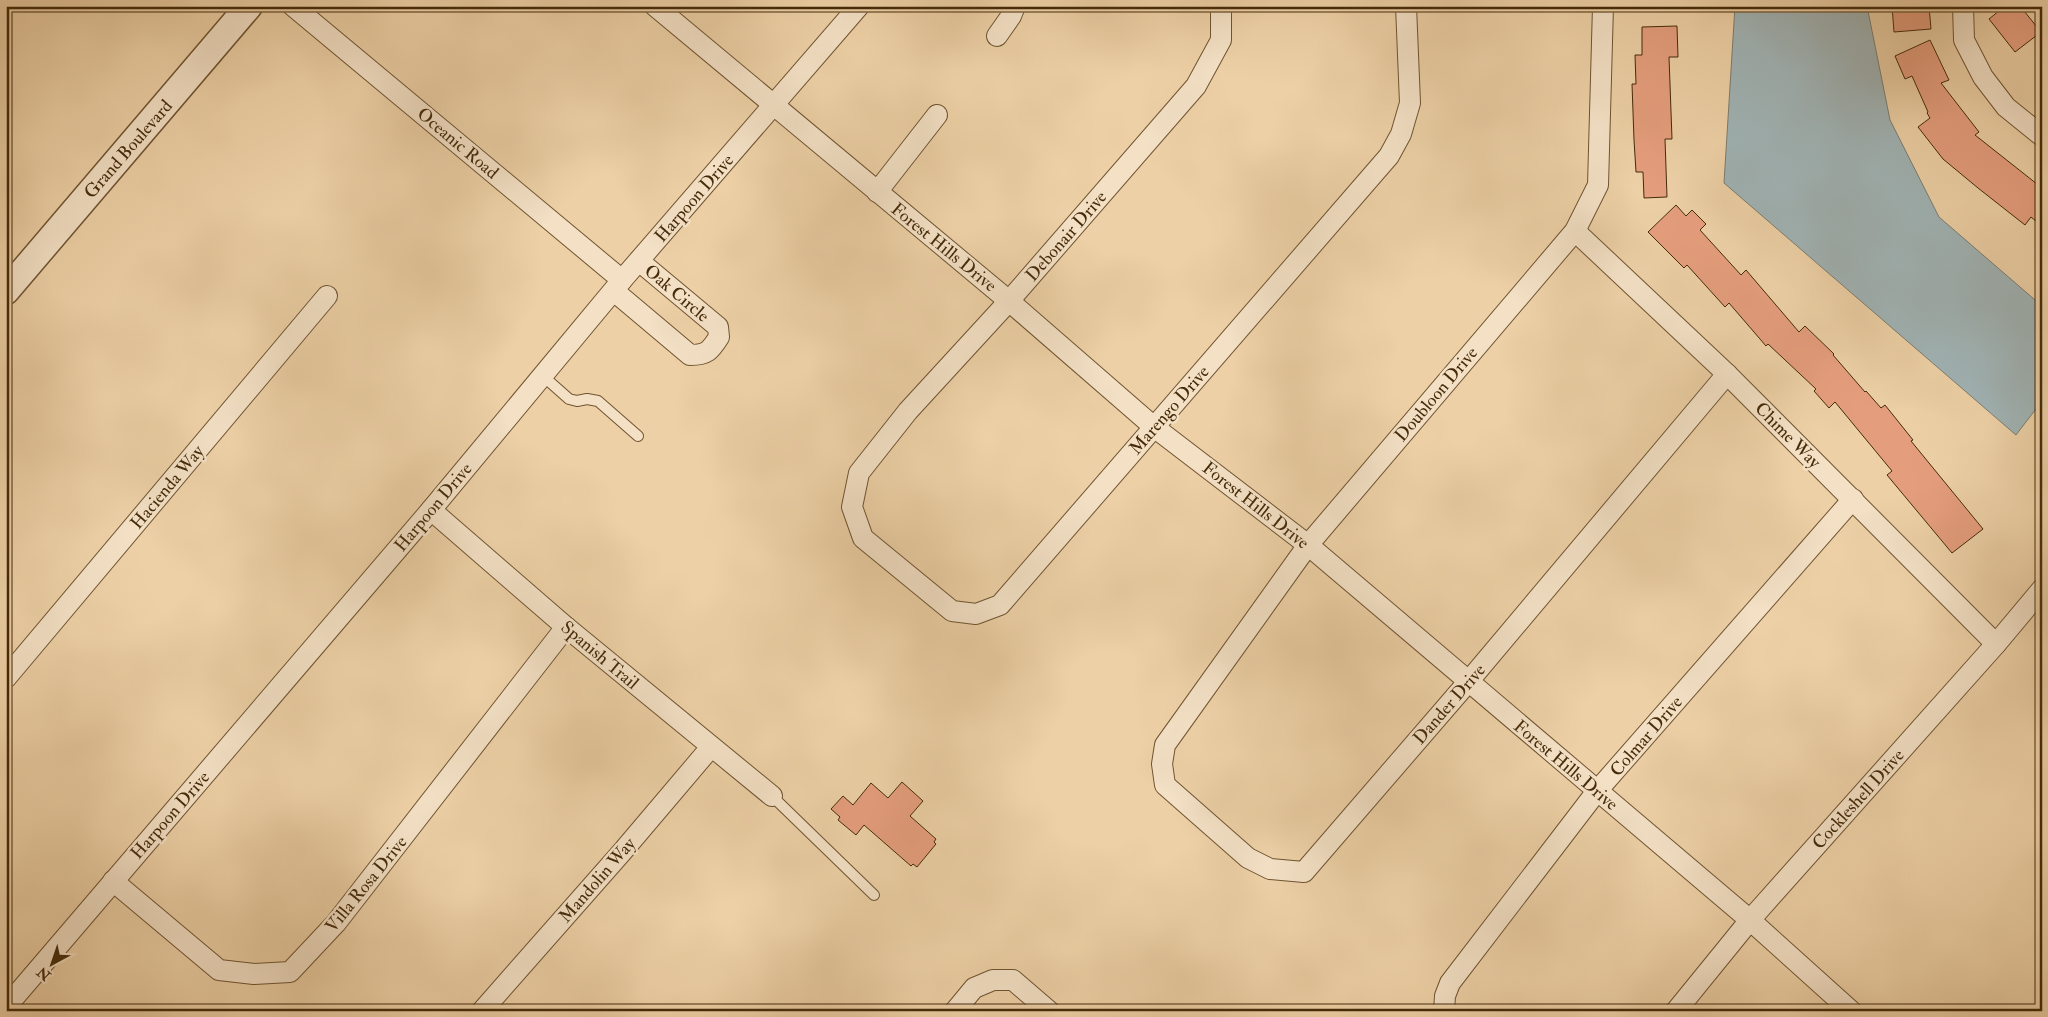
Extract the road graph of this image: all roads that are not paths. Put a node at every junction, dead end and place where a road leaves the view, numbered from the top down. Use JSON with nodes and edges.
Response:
{"nodes":[{"id":1,"x":250,"y":6,"type":"edge"},
{"id":2,"x":293,"y":6,"type":"edge"},
{"id":3,"x":655,"y":6,"type":"edge"},
{"id":4,"x":859,"y":6,"type":"edge"},
{"id":5,"x":1014,"y":6,"type":"edge"},
{"id":6,"x":1221,"y":6,"type":"edge"},
{"id":7,"x":1406,"y":6,"type":"edge"},
{"id":8,"x":1603,"y":6,"type":"edge"},
{"id":9,"x":1963,"y":6,"type":"edge"},
{"id":10,"x":997,"y":36,"type":"dead end"},
{"id":11,"x":774,"y":105,"type":"junction"},
{"id":12,"x":937,"y":115,"type":"dead end"},
{"id":13,"x":2042,"y":136,"type":"edge"},
{"id":14,"x":877,"y":192,"type":"junction"},
{"id":15,"x":1575,"y":231,"type":"junction"},
{"id":16,"x":639,"y":261,"type":"junction"},
{"id":17,"x":618,"y":286,"type":"junction"},
{"id":18,"x":6,"y":291,"type":"edge"},
{"id":19,"x":327,"y":296,"type":"dead end"},
{"id":20,"x":1009,"y":301,"type":"junction"},
{"id":21,"x":1727,"y":374,"type":"junction"},
{"id":22,"x":543,"y":376,"type":"junction"},
{"id":23,"x":1154,"y":427,"type":"junction"},
{"id":24,"x":638,"y":436,"type":"dead end"},
{"id":25,"x":858,"y":472,"type":"joint"},
{"id":26,"x":1853,"y":499,"type":"junction"},
{"id":27,"x":431,"y":510,"type":"junction"},
{"id":28,"x":1308,"y":545,"type":"junction"},
{"id":29,"x":2042,"y":589,"type":"edge"},
{"id":30,"x":566,"y":627,"type":"junction"},
{"id":31,"x":1996,"y":644,"type":"junction"},
{"id":32,"x":6,"y":678,"type":"edge"},
{"id":33,"x":1468,"y":682,"type":"junction"},
{"id":34,"x":1165,"y":745,"type":"joint"},
{"id":35,"x":710,"y":747,"type":"junction"},
{"id":36,"x":1598,"y":791,"type":"junction"},
{"id":37,"x":772,"y":796,"type":"joint"},
{"id":38,"x":113,"y":881,"type":"junction"},
{"id":39,"x":874,"y":894,"type":"dead end"},
{"id":40,"x":1750,"y":920,"type":"junction"},
{"id":41,"x":6,"y":1007,"type":"edge"},
{"id":42,"x":482,"y":1011,"type":"edge"},
{"id":43,"x":955,"y":1011,"type":"edge"},
{"id":44,"x":1050,"y":1011,"type":"edge"},
{"id":45,"x":1444,"y":1011,"type":"edge"},
{"id":46,"x":1676,"y":1011,"type":"edge"},
{"id":47,"x":1850,"y":1011,"type":"edge"}],
"edges":[{"from":1,"to":18,"type":"street","name":"Grand Boulevard"},
{"from":2,"to":17,"type":"street","name":"Oceanic Road"},
{"from":3,"to":11,"type":"street","name":"Forest Hills Drive"},
{"from":4,"to":11,"type":"street","name":"Harpoon Drive"},
{"from":5,"to":10,"type":"street"},
{"from":6,"to":20,"type":"street","name":"Debonair Drive"},
{"from":7,"to":23,"type":"street","name":"Marengo Drive"},
{"from":8,"to":15,"type":"street","name":"Doubloon Drive"},
{"from":9,"to":13,"type":"street"},
{"from":11,"to":14,"type":"street","name":"Forest Hills Drive"},
{"from":11,"to":16,"type":"street","name":"Harpoon Drive"},
{"from":12,"to":14,"type":"street"},
{"from":14,"to":20,"type":"street","name":"Forest Hills Drive"},
{"from":15,"to":21,"type":"street","name":"Chime Way"},
{"from":15,"to":28,"type":"street","name":"Doubloon Drive"},
{"from":16,"to":17,"type":"street","name":"Harpoon Drive"},
{"from":16,"to":17,"type":"street","name":"Oak Circle"},
{"from":17,"to":22,"type":"street","name":"Harpoon Drive"},
{"from":19,"to":32,"type":"street","name":"Hacienda Way"},
{"from":20,"to":23,"type":"street","name":"Forest Hills Drive"},
{"from":20,"to":25,"type":"street","name":"Debonair Drive"},
{"from":21,"to":26,"type":"street","name":"Chime Way"},
{"from":21,"to":33,"type":"street","name":"Dander Drive"},
{"from":22,"to":24,"type":"lane"},
{"from":22,"to":27,"type":"street","name":"Harpoon Drive"},
{"from":23,"to":25,"type":"street","name":"Marengo Drive"},
{"from":23,"to":28,"type":"street","name":"Forest Hills Drive"},
{"from":26,"to":31,"type":"street","name":"Chime Way"},
{"from":26,"to":36,"type":"street","name":"Colmar Drive"},
{"from":27,"to":30,"type":"street","name":"Spanish Trail"},
{"from":27,"to":38,"type":"street","name":"Harpoon Drive"},
{"from":28,"to":33,"type":"street","name":"Forest Hills Drive"},
{"from":28,"to":34,"type":"street","name":"Doubloon Drive"},
{"from":29,"to":31,"type":"street","name":"Cockleshell Drive"},
{"from":30,"to":35,"type":"street","name":"Spanish Trail"},
{"from":30,"to":38,"type":"street","name":"Villa Rosa Drive"},
{"from":31,"to":40,"type":"street","name":"Cockleshell Drive"},
{"from":33,"to":34,"type":"street","name":"Dander Drive"},
{"from":33,"to":36,"type":"street","name":"Forest Hills Drive"},
{"from":35,"to":37,"type":"street","name":"Spanish Trail"},
{"from":35,"to":42,"type":"street","name":"Mandolin Way"},
{"from":36,"to":40,"type":"street","name":"Forest Hills Drive"},
{"from":36,"to":45,"type":"street","name":"Colmar Drive"},
{"from":37,"to":39,"type":"lane"},
{"from":38,"to":41,"type":"street","name":"Harpoon Drive"},
{"from":40,"to":46,"type":"street","name":"Cockleshell Drive"},
{"from":40,"to":47,"type":"street","name":"Forest Hills Drive"},
{"from":43,"to":44,"type":"street"}]}
